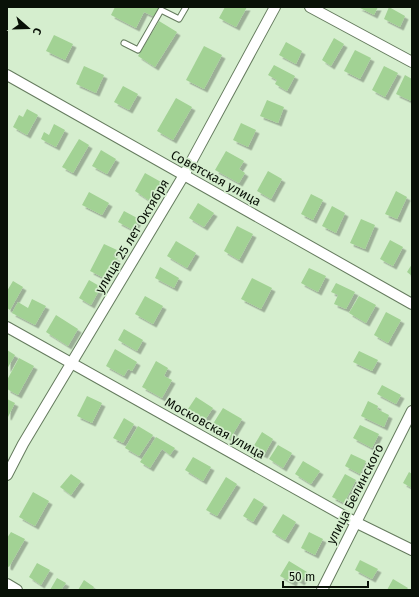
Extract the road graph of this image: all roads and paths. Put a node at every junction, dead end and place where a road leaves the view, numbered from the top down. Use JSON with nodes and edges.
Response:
{"nodes":[{"id":1,"x":186,"y":7,"type":"edge"},
{"id":2,"x":275,"y":7,"type":"edge"},
{"id":3,"x":310,"y":7,"type":"edge"},
{"id":4,"x":124,"y":43,"type":"dead end"},
{"id":5,"x":412,"y":62,"type":"edge"},
{"id":6,"x":7,"y":76,"type":"edge"},
{"id":7,"x":184,"y":175,"type":"junction"},
{"id":8,"x":412,"y":304,"type":"edge"},
{"id":9,"x":7,"y":327,"type":"edge"},
{"id":10,"x":72,"y":362,"type":"junction"},
{"id":11,"x":412,"y":411,"type":"edge"},
{"id":12,"x":7,"y":475,"type":"edge"},
{"id":13,"x":355,"y":522,"type":"junction"},
{"id":14,"x":412,"y":550,"type":"edge"},
{"id":15,"x":7,"y":584,"type":"edge"},
{"id":16,"x":18,"y":590,"type":"edge"},
{"id":17,"x":322,"y":590,"type":"edge"}],
"edges":[{"from":1,"to":4,"type":"lane"},
{"from":2,"to":7,"type":"street","name":"улица 25 лет Октября"},
{"from":3,"to":5,"type":"street"},
{"from":6,"to":7,"type":"street","name":"Советская улица"},
{"from":7,"to":8,"type":"street","name":"Советская улица"},
{"from":7,"to":10,"type":"street","name":"улица 25 лет Октября"},
{"from":9,"to":10,"type":"street","name":"Московская улица"},
{"from":10,"to":12,"type":"street","name":"улица 25 лет Октября"},
{"from":10,"to":13,"type":"street","name":"Московская улица"},
{"from":11,"to":13,"type":"street","name":"улица Белинского"},
{"from":13,"to":14,"type":"street","name":"Московская улица"},
{"from":13,"to":17,"type":"street","name":"улица Белинского"},
{"from":15,"to":16,"type":"street"}]}
